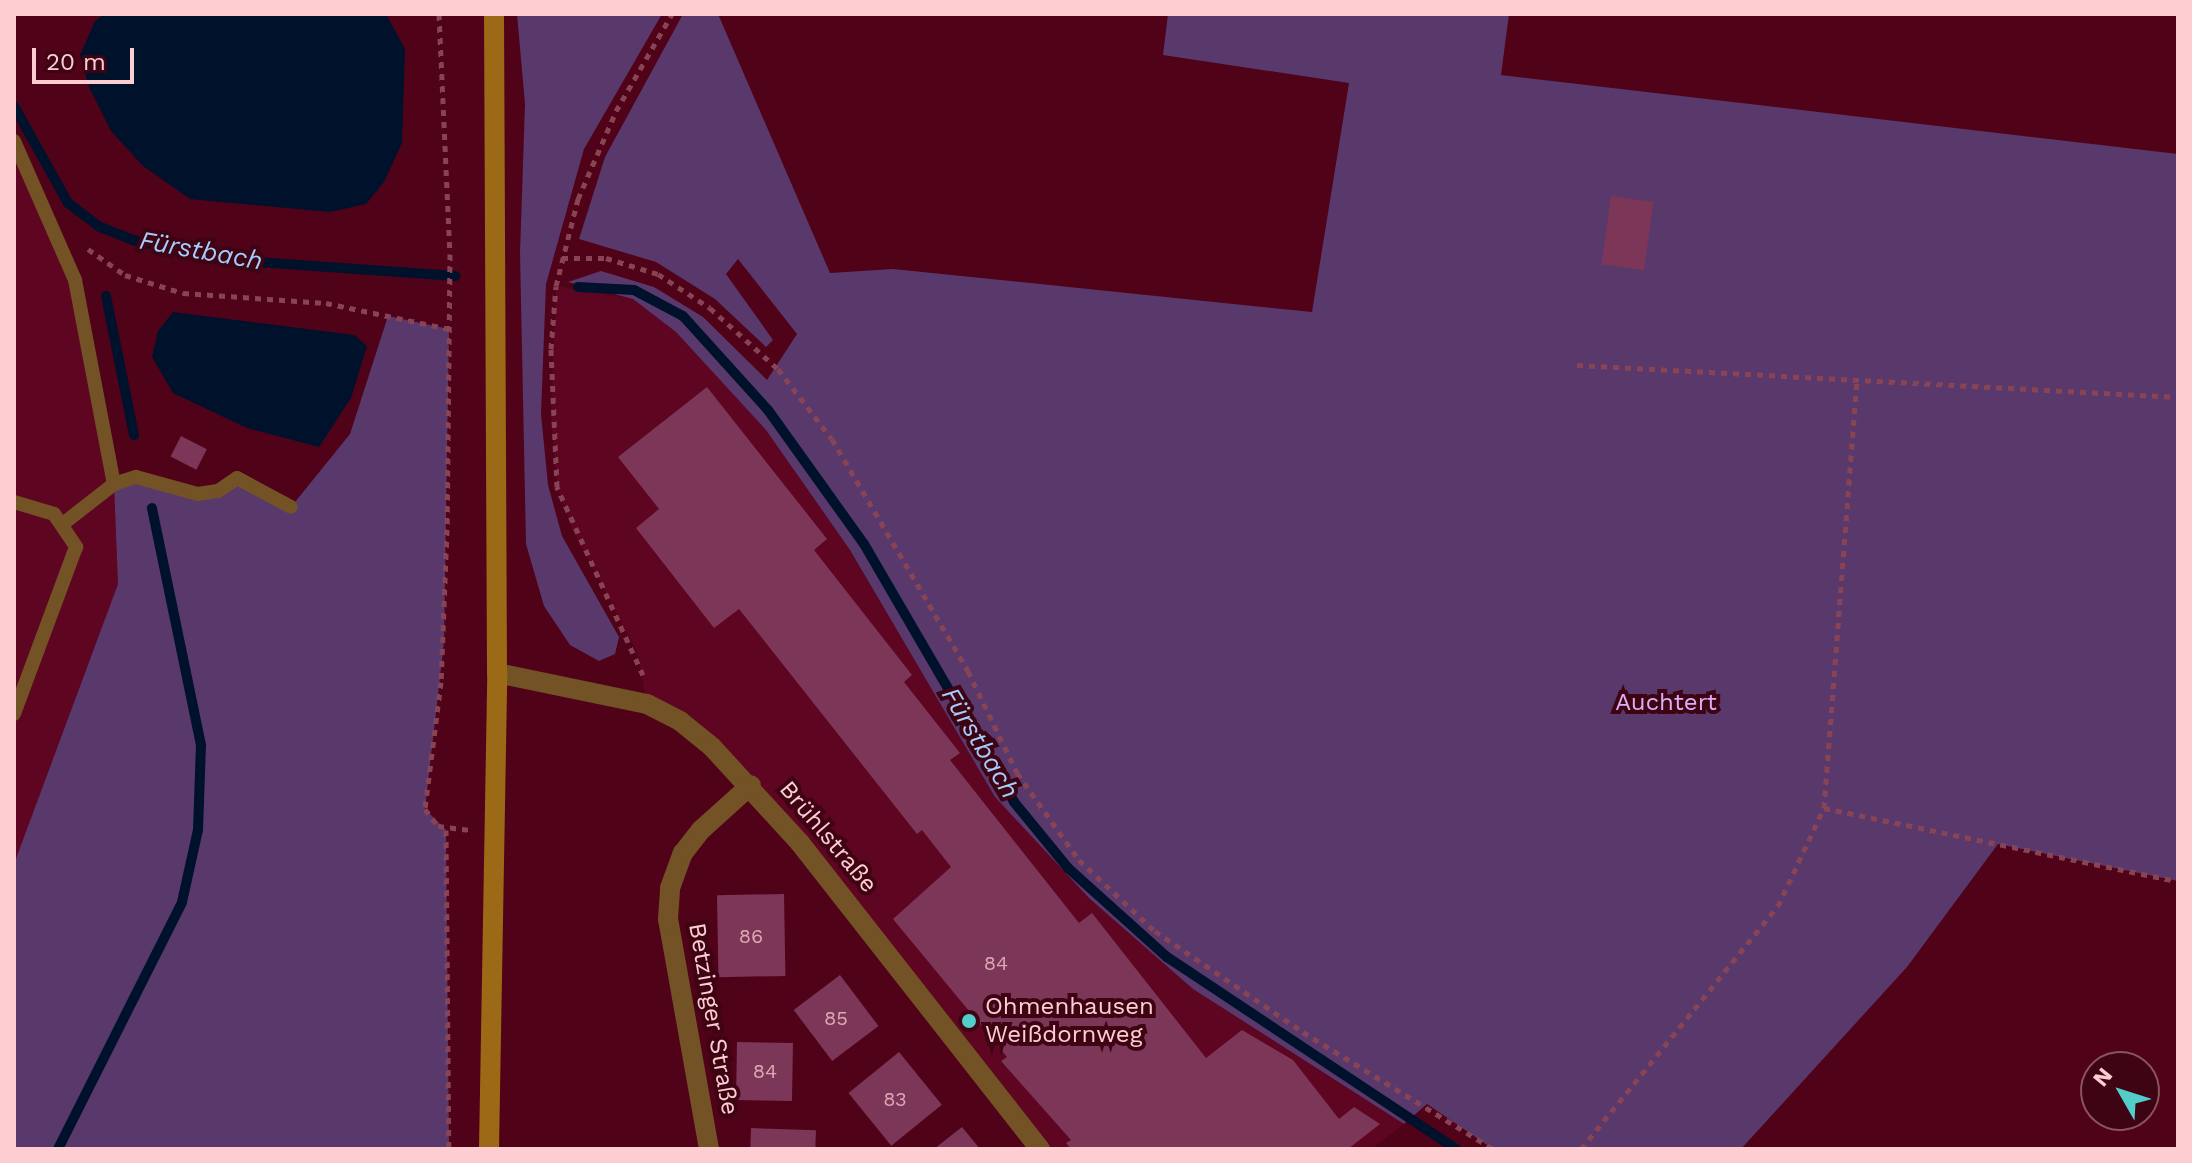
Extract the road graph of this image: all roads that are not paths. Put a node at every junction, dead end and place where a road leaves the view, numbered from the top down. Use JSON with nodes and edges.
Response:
{"nodes":[{"id":1,"x":494,"y":14,"type":"edge"},
{"id":2,"x":14,"y":141,"type":"edge"},
{"id":3,"x":114,"y":484,"type":"junction"},
{"id":4,"x":14,"y":502,"type":"edge"},
{"id":5,"x":291,"y":507,"type":"dead end"},
{"id":6,"x":64,"y":523,"type":"junction"},
{"id":7,"x":497,"y":673,"type":"junction"},
{"id":8,"x":14,"y":714,"type":"edge"},
{"id":9,"x":751,"y":785,"type":"junction"},
{"id":10,"x":489,"y":1149,"type":"edge"},
{"id":11,"x":709,"y":1149,"type":"edge"},
{"id":12,"x":1040,"y":1149,"type":"edge"}],
"edges":[{"from":1,"to":7,"type":"main road"},
{"from":2,"to":3,"type":"lane"},
{"from":3,"to":5,"type":"lane"},
{"from":3,"to":6,"type":"lane"},
{"from":4,"to":6,"type":"lane"},
{"from":6,"to":8,"type":"lane"},
{"from":7,"to":9,"type":"street","name":"Brühlstraße"},
{"from":7,"to":10,"type":"main road"},
{"from":9,"to":11,"type":"street","name":"Betzinger Straße"},
{"from":9,"to":12,"type":"street","name":"Brühlstraße"}]}
